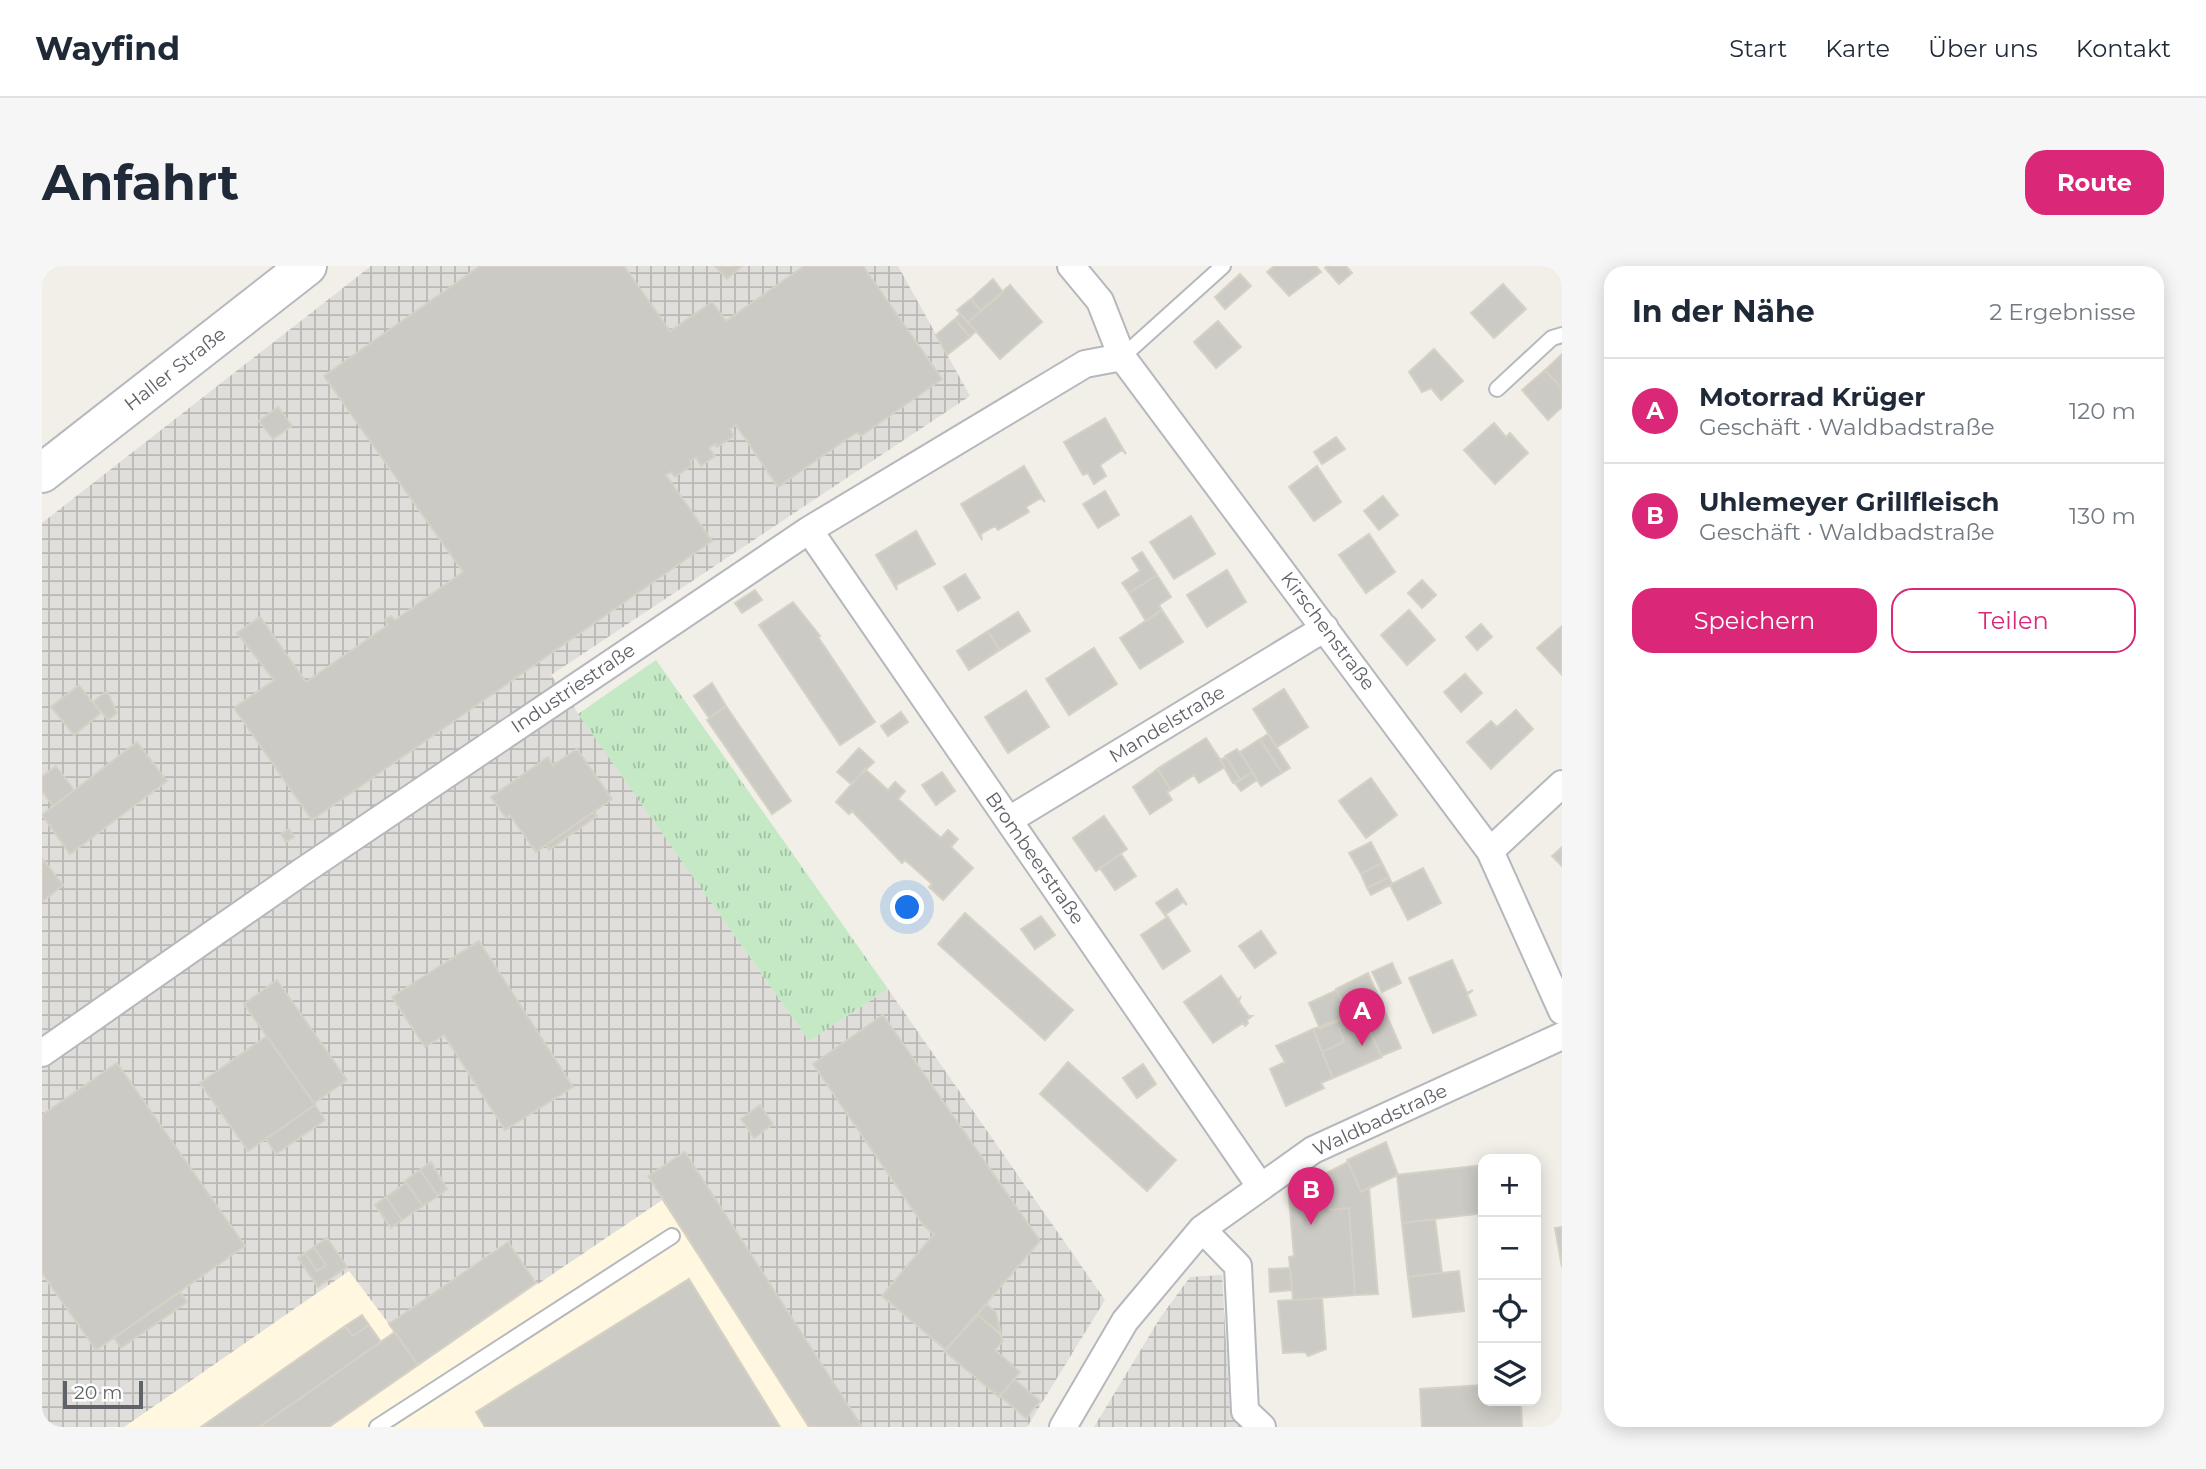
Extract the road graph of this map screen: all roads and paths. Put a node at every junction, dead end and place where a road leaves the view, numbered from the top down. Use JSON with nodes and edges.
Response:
{"nodes":[{"id":1,"x":307,"y":266,"type":"edge"},
{"id":2,"x":1071,"y":266,"type":"edge"},
{"id":3,"x":1223,"y":266,"type":"edge"},
{"id":4,"x":1562,"y":335,"type":"edge"},
{"id":5,"x":1122,"y":358,"type":"junction"},
{"id":6,"x":1497,"y":389,"type":"dead end"},
{"id":7,"x":42,"y":473,"type":"edge"},
{"id":8,"x":809,"y":530,"type":"junction"},
{"id":9,"x":1325,"y":628,"type":"junction"},
{"id":10,"x":1562,"y":785,"type":"edge"},
{"id":11,"x":1009,"y":820,"type":"junction"},
{"id":12,"x":1490,"y":851,"type":"junction"},
{"id":13,"x":1562,"y":1011,"type":"edge"},
{"id":14,"x":1562,"y":1036,"type":"edge"},
{"id":15,"x":42,"y":1053,"type":"edge"},
{"id":16,"x":1260,"y":1186,"type":"junction"},
{"id":17,"x":1202,"y":1229,"type":"junction"},
{"id":18,"x":672,"y":1236,"type":"dead end"},
{"id":19,"x":377,"y":1427,"type":"edge"},
{"id":20,"x":1063,"y":1427,"type":"edge"},
{"id":21,"x":1262,"y":1427,"type":"edge"}],
"edges":[{"from":1,"to":7,"type":"main road","name":"Haller Straße"},
{"from":2,"to":5,"type":"street","name":"Kirschenstraße"},
{"from":3,"to":5,"type":"lane"},
{"from":4,"to":6,"type":"lane"},
{"from":5,"to":8,"type":"street","name":"Industriestraße"},
{"from":5,"to":9,"type":"street","name":"Kirschenstraße"},
{"from":8,"to":11,"type":"street","name":"Brombeerstraße"},
{"from":8,"to":15,"type":"street","name":"Industriestraße"},
{"from":9,"to":11,"type":"street","name":"Mandelstraße"},
{"from":9,"to":12,"type":"street","name":"Kirschenstraße"},
{"from":10,"to":12,"type":"street"},
{"from":11,"to":16,"type":"street","name":"Brombeerstraße"},
{"from":12,"to":13,"type":"street","name":"Kirschenstraße"},
{"from":14,"to":16,"type":"street","name":"Waldbadstraße"},
{"from":16,"to":17,"type":"street","name":"Waldbadstraße"},
{"from":17,"to":20,"type":"street","name":"Waldbadstraße"},
{"from":17,"to":21,"type":"street"},
{"from":18,"to":19,"type":"lane"}]}
